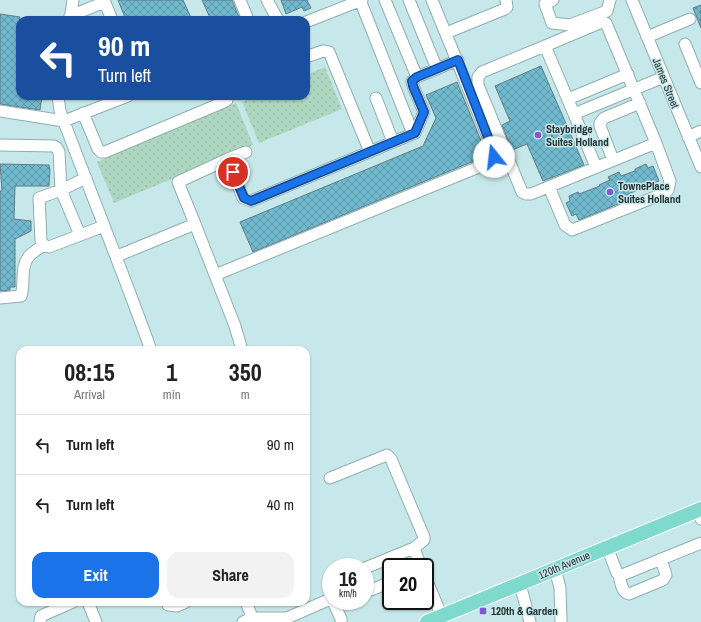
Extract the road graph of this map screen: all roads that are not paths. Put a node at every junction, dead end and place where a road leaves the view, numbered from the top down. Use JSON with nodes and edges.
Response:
{"nodes":[{"id":1,"x":73,"y":0,"type":"edge"},
{"id":2,"x":240,"y":0,"type":"edge"},
{"id":3,"x":267,"y":0,"type":"edge"},
{"id":4,"x":361,"y":0,"type":"edge"},
{"id":5,"x":385,"y":0,"type":"edge"},
{"id":6,"x":409,"y":0,"type":"edge"},
{"id":7,"x":432,"y":0,"type":"edge"},
{"id":8,"x":506,"y":0,"type":"edge"},
{"id":9,"x":553,"y":0,"type":"edge"},
{"id":10,"x":610,"y":0,"type":"edge"},
{"id":11,"x":632,"y":0,"type":"edge"},
{"id":12,"x":104,"y":1,"type":"edge"},
{"id":13,"x":70,"y":16,"type":"edge"},
{"id":14,"x":74,"y":16,"type":"edge"},
{"id":15,"x":110,"y":16,"type":"edge"},
{"id":16,"x":246,"y":16,"type":"edge"},
{"id":17,"x":276,"y":16,"type":"edge"},
{"id":18,"x":690,"y":19,"type":"dead end"},
{"id":19,"x":310,"y":20,"type":"edge"},
{"id":20,"x":446,"y":33,"type":"junction"},
{"id":21,"x":647,"y":37,"type":"junction"},
{"id":22,"x":685,"y":44,"type":"dead end"},
{"id":23,"x":545,"y":46,"type":"junction"},
{"id":24,"x":310,"y":56,"type":"edge"},
{"id":25,"x":458,"y":60,"type":"junction"},
{"id":26,"x":437,"y":69,"type":"junction"},
{"id":27,"x":628,"y":74,"type":"junction"},
{"id":28,"x":664,"y":77,"type":"junction"},
{"id":29,"x":415,"y":81,"type":"junction"},
{"id":30,"x":701,"y":83,"type":"edge"},
{"id":31,"x":634,"y":88,"type":"junction"},
{"id":32,"x":396,"y":92,"type":"junction"},
{"id":33,"x":376,"y":98,"type":"dead end"},
{"id":34,"x":568,"y":99,"type":"junction"},
{"id":35,"x":59,"y":100,"type":"edge"},
{"id":36,"x":118,"y":100,"type":"edge"},
{"id":37,"x":227,"y":100,"type":"edge"},
{"id":38,"x":640,"y":103,"type":"junction"},
{"id":39,"x":0,"y":111,"type":"edge"},
{"id":40,"x":84,"y":113,"type":"junction"},
{"id":41,"x":574,"y":114,"type":"junction"},
{"id":42,"x":64,"y":121,"type":"junction"},
{"id":43,"x":701,"y":131,"type":"edge"},
{"id":44,"x":413,"y":134,"type":"junction"},
{"id":45,"x":688,"y":137,"type":"junction"},
{"id":46,"x":393,"y":142,"type":"junction"},
{"id":47,"x":656,"y":143,"type":"junction"},
{"id":48,"x":0,"y":145,"type":"edge"},
{"id":49,"x":246,"y":152,"type":"dead end"},
{"id":50,"x":370,"y":152,"type":"junction"},
{"id":51,"x":228,"y":159,"type":"junction"},
{"id":52,"x":613,"y":160,"type":"junction"},
{"id":53,"x":596,"y":167,"type":"junction"},
{"id":54,"x":701,"y":167,"type":"edge"},
{"id":55,"x":86,"y":178,"type":"junction"},
{"id":56,"x":549,"y":187,"type":"junction"},
{"id":57,"x":61,"y":190,"type":"junction"},
{"id":58,"x":195,"y":224,"type":"junction"},
{"id":59,"x":104,"y":226,"type":"junction"},
{"id":60,"x":80,"y":235,"type":"junction"},
{"id":61,"x":44,"y":245,"type":"junction"},
{"id":62,"x":117,"y":256,"type":"junction"},
{"id":63,"x":215,"y":275,"type":"junction"},
{"id":64,"x":0,"y":298,"type":"edge"},
{"id":65,"x":151,"y":346,"type":"edge"},
{"id":66,"x":241,"y":346,"type":"edge"},
{"id":67,"x":330,"y":478,"type":"dead end"},
{"id":68,"x":700,"y":513,"type":"edge"},
{"id":69,"x":701,"y":543,"type":"edge"},
{"id":70,"x":414,"y":548,"type":"junction"},
{"id":71,"x":607,"y":548,"type":"junction"},
{"id":72,"x":418,"y":558,"type":"edge"},
{"id":73,"x":661,"y":559,"type":"junction"},
{"id":74,"x":374,"y":564,"type":"edge"},
{"id":75,"x":556,"y":569,"type":"junction"},
{"id":76,"x":619,"y":575,"type":"junction"},
{"id":77,"x":520,"y":584,"type":"junction"},
{"id":78,"x":434,"y":598,"type":"edge"},
{"id":79,"x":322,"y":603,"type":"edge"},
{"id":80,"x":64,"y":606,"type":"edge"},
{"id":81,"x":90,"y":606,"type":"edge"},
{"id":82,"x":247,"y":606,"type":"edge"},
{"id":83,"x":336,"y":610,"type":"edge"},
{"id":84,"x":443,"y":619,"type":"edge"},
{"id":85,"x":283,"y":620,"type":"edge"},
{"id":86,"x":250,"y":621,"type":"edge"},
{"id":87,"x":40,"y":622,"type":"edge"},
{"id":88,"x":96,"y":622,"type":"edge"},
{"id":89,"x":341,"y":622,"type":"edge"},
{"id":90,"x":427,"y":622,"type":"edge"},
{"id":91,"x":530,"y":622,"type":"edge"},
{"id":92,"x":561,"y":622,"type":"edge"}],
"edges":[{"from":1,"to":13,"type":"street"},
{"from":2,"to":16,"type":"street"},
{"from":3,"to":17,"type":"street"},
{"from":4,"to":19,"type":"street"},
{"from":4,"to":32,"type":"street"},
{"from":5,"to":29,"type":"street"},
{"from":6,"to":26,"type":"street"},
{"from":7,"to":20,"type":"street"},
{"from":8,"to":20,"type":"street"},
{"from":9,"to":10,"type":"street"},
{"from":11,"to":21,"type":"street","name":"James Street"},
{"from":12,"to":14,"type":"street"},
{"from":12,"to":15,"type":"street"},
{"from":18,"to":21,"type":"street"},
{"from":20,"to":25,"type":"street"},
{"from":21,"to":28,"type":"street","name":"James Street"},
{"from":22,"to":30,"type":"street"},
{"from":23,"to":27,"type":"street"},
{"from":23,"to":34,"type":"street"},
{"from":23,"to":56,"type":"street"},
{"from":24,"to":50,"type":"street"},
{"from":25,"to":26,"type":"street"},
{"from":25,"to":63,"type":"street"},
{"from":26,"to":29,"type":"street"},
{"from":27,"to":31,"type":"street"},
{"from":27,"to":34,"type":"street"},
{"from":28,"to":31,"type":"street"},
{"from":28,"to":45,"type":"street","name":"James Street"},
{"from":29,"to":32,"type":"street"},
{"from":29,"to":44,"type":"street"},
{"from":31,"to":38,"type":"street"},
{"from":31,"to":41,"type":"street"},
{"from":32,"to":44,"type":"street"},
{"from":33,"to":46,"type":"street"},
{"from":34,"to":41,"type":"street"},
{"from":35,"to":42,"type":"street"},
{"from":36,"to":40,"type":"street"},
{"from":37,"to":40,"type":"street"},
{"from":38,"to":47,"type":"street"},
{"from":38,"to":52,"type":"street"},
{"from":39,"to":42,"type":"street"},
{"from":40,"to":42,"type":"street"},
{"from":41,"to":53,"type":"street"},
{"from":42,"to":55,"type":"street"},
{"from":43,"to":45,"type":"street"},
{"from":44,"to":46,"type":"street"},
{"from":45,"to":54,"type":"street","name":"James Street"},
{"from":46,"to":50,"type":"street"},
{"from":47,"to":52,"type":"street"},
{"from":47,"to":56,"type":"street"},
{"from":48,"to":57,"type":"street"},
{"from":49,"to":51,"type":"street"},
{"from":50,"to":51,"type":"street"},
{"from":51,"to":58,"type":"street"},
{"from":52,"to":53,"type":"street"},
{"from":53,"to":56,"type":"street"},
{"from":55,"to":57,"type":"street"},
{"from":55,"to":59,"type":"street"},
{"from":57,"to":60,"type":"street"},
{"from":57,"to":61,"type":"street"},
{"from":58,"to":62,"type":"street"},
{"from":58,"to":63,"type":"street"},
{"from":59,"to":60,"type":"street"},
{"from":59,"to":62,"type":"street"},
{"from":60,"to":61,"type":"street"},
{"from":61,"to":64,"type":"street"},
{"from":62,"to":65,"type":"street"},
{"from":63,"to":66,"type":"street"},
{"from":67,"to":70,"type":"street"},
{"from":68,"to":71,"type":"main road","name":"120th Avenue"},
{"from":69,"to":73,"type":"street"},
{"from":70,"to":72,"type":"street"},
{"from":70,"to":74,"type":"street"},
{"from":71,"to":75,"type":"main road","name":"120th Avenue"},
{"from":71,"to":76,"type":"street"},
{"from":73,"to":76,"type":"street"},
{"from":73,"to":76,"type":"street"},
{"from":75,"to":77,"type":"main road","name":"120th Avenue"},
{"from":75,"to":92,"type":"street"},
{"from":77,"to":84,"type":"main road","name":"120th Avenue"},
{"from":77,"to":91,"type":"street"},
{"from":78,"to":84,"type":"street"},
{"from":79,"to":85,"type":"street"},
{"from":80,"to":87,"type":"street"},
{"from":81,"to":88,"type":"street"},
{"from":82,"to":86,"type":"street"},
{"from":83,"to":89,"type":"street"},
{"from":84,"to":90,"type":"main road","name":"120th Avenue"},
{"from":85,"to":86,"type":"street"}]}
